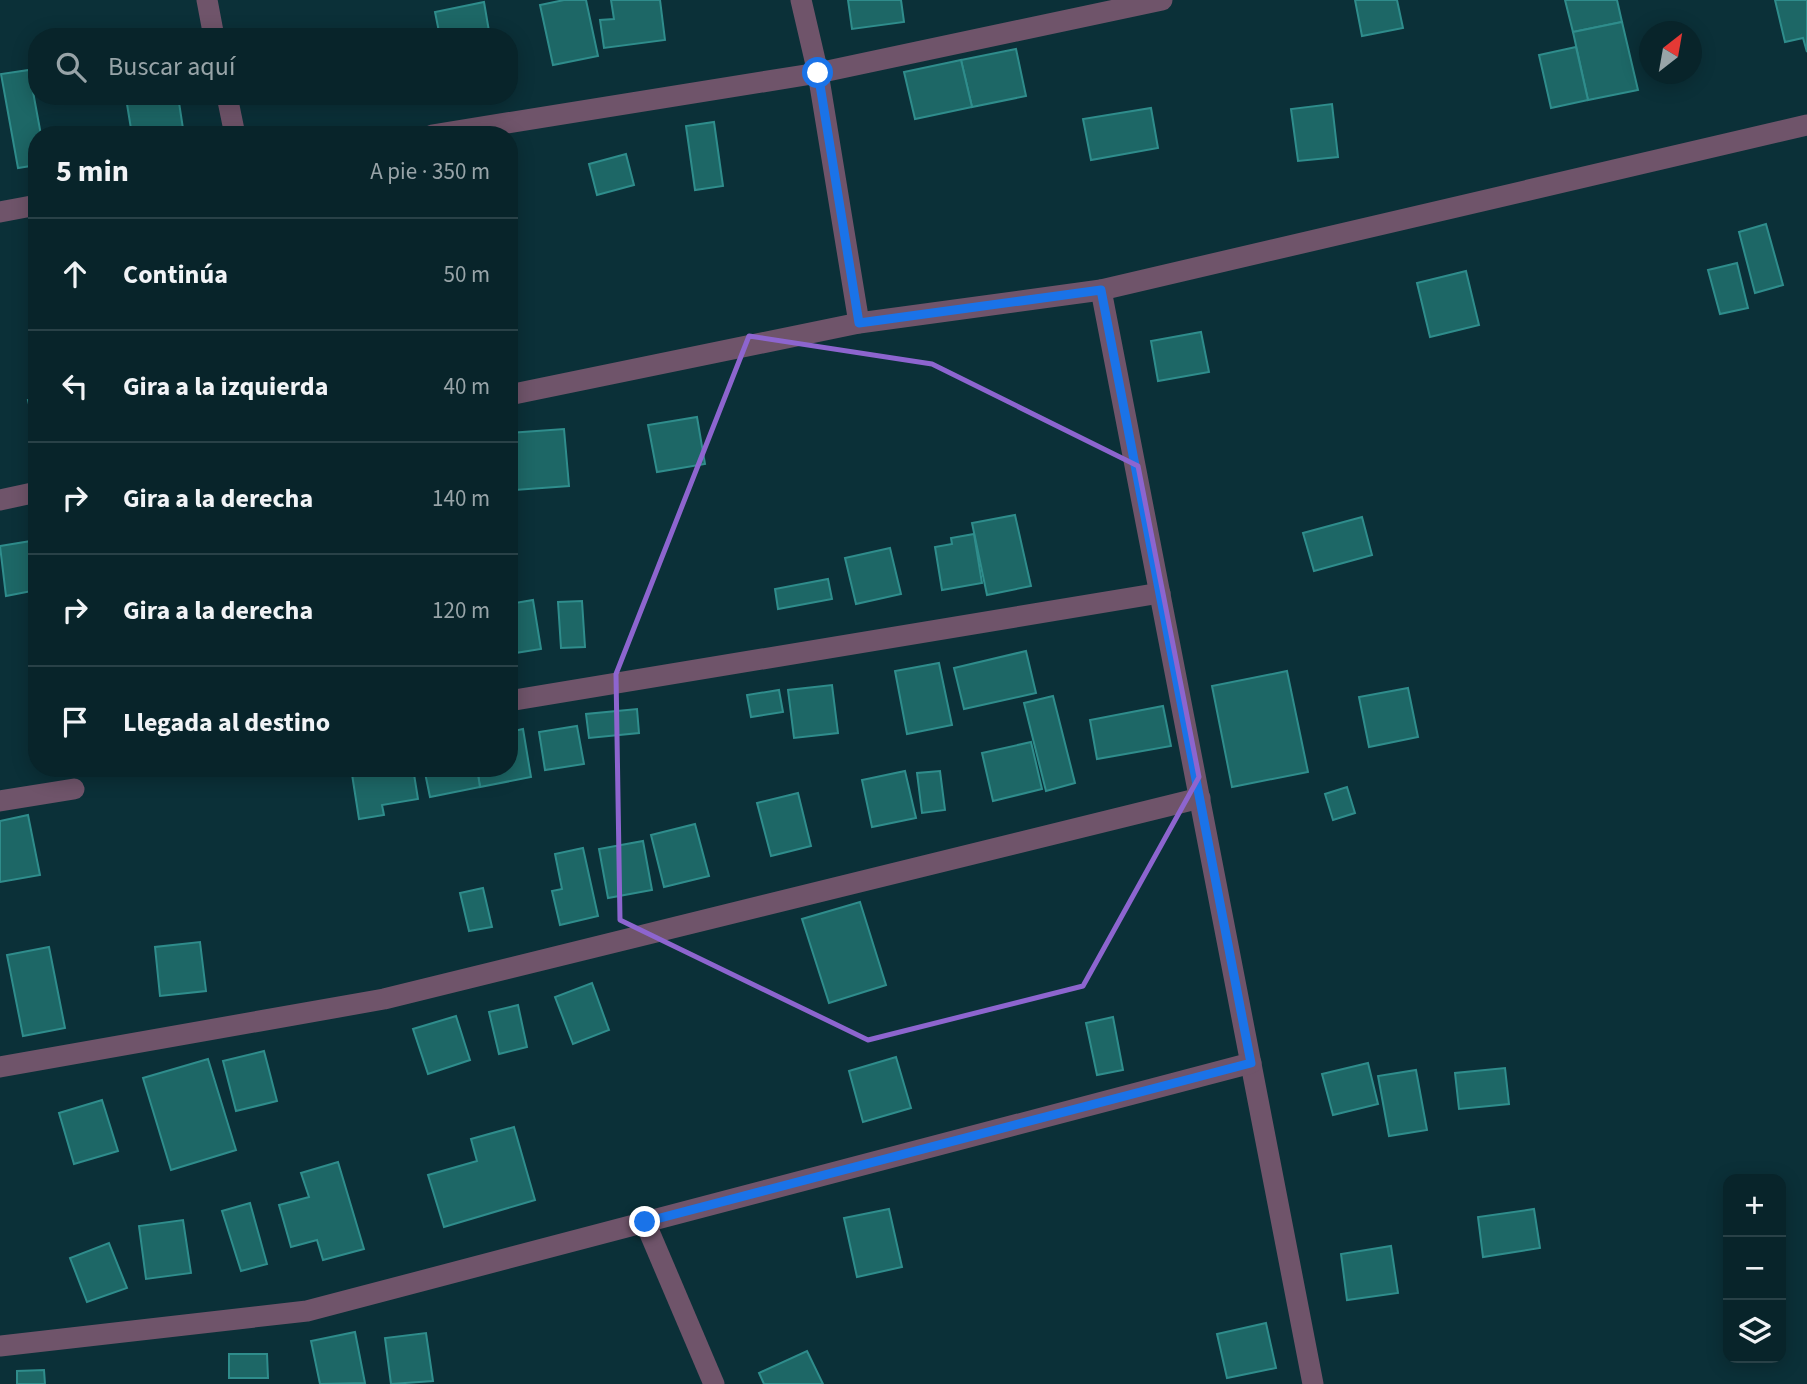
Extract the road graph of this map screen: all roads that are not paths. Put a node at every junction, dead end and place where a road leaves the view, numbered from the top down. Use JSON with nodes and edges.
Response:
{"nodes":[{"id":1,"x":207,"y":0,"type":"edge"},
{"id":2,"x":801,"y":0,"type":"edge"},
{"id":3,"x":1162,"y":0,"type":"edge"},
{"id":4,"x":212,"y":28,"type":"edge"},
{"id":5,"x":818,"y":73,"type":"junction"},
{"id":6,"x":229,"y":105,"type":"edge"},
{"id":7,"x":1807,"y":125,"type":"edge"},
{"id":8,"x":233,"y":126,"type":"edge"},
{"id":9,"x":488,"y":126,"type":"edge"},
{"id":10,"x":28,"y":207,"type":"edge"},
{"id":11,"x":0,"y":212,"type":"edge"},
{"id":12,"x":1101,"y":290,"type":"junction"},
{"id":13,"x":859,"y":323,"type":"junction"},
{"id":14,"x":518,"y":393,"type":"edge"},
{"id":15,"x":28,"y":494,"type":"edge"},
{"id":16,"x":0,"y":500,"type":"edge"},
{"id":17,"x":1160,"y":593,"type":"junction"},
{"id":18,"x":518,"y":700,"type":"edge"},
{"id":19,"x":74,"y":789,"type":"dead end"},
{"id":20,"x":1200,"y":798,"type":"junction"},
{"id":21,"x":0,"y":801,"type":"edge"},
{"id":22,"x":1251,"y":1063,"type":"junction"},
{"id":23,"x":0,"y":1067,"type":"edge"},
{"id":24,"x":645,"y":1222,"type":"junction"},
{"id":25,"x":0,"y":1346,"type":"edge"},
{"id":26,"x":714,"y":1384,"type":"edge"},
{"id":27,"x":1314,"y":1384,"type":"edge"}],
"edges":[{"from":1,"to":4,"type":"street"},
{"from":2,"to":5,"type":"street"},
{"from":3,"to":5,"type":"street"},
{"from":5,"to":9,"type":"street"},
{"from":5,"to":13,"type":"street"},
{"from":6,"to":8,"type":"street"},
{"from":7,"to":12,"type":"street"},
{"from":10,"to":11,"type":"street"},
{"from":12,"to":13,"type":"street"},
{"from":12,"to":17,"type":"street"},
{"from":13,"to":14,"type":"street"},
{"from":15,"to":16,"type":"street"},
{"from":17,"to":18,"type":"street"},
{"from":17,"to":20,"type":"street"},
{"from":19,"to":21,"type":"street"},
{"from":20,"to":22,"type":"street"},
{"from":20,"to":23,"type":"street"},
{"from":22,"to":24,"type":"street"},
{"from":22,"to":27,"type":"street"},
{"from":24,"to":25,"type":"street"},
{"from":24,"to":26,"type":"street"}]}
